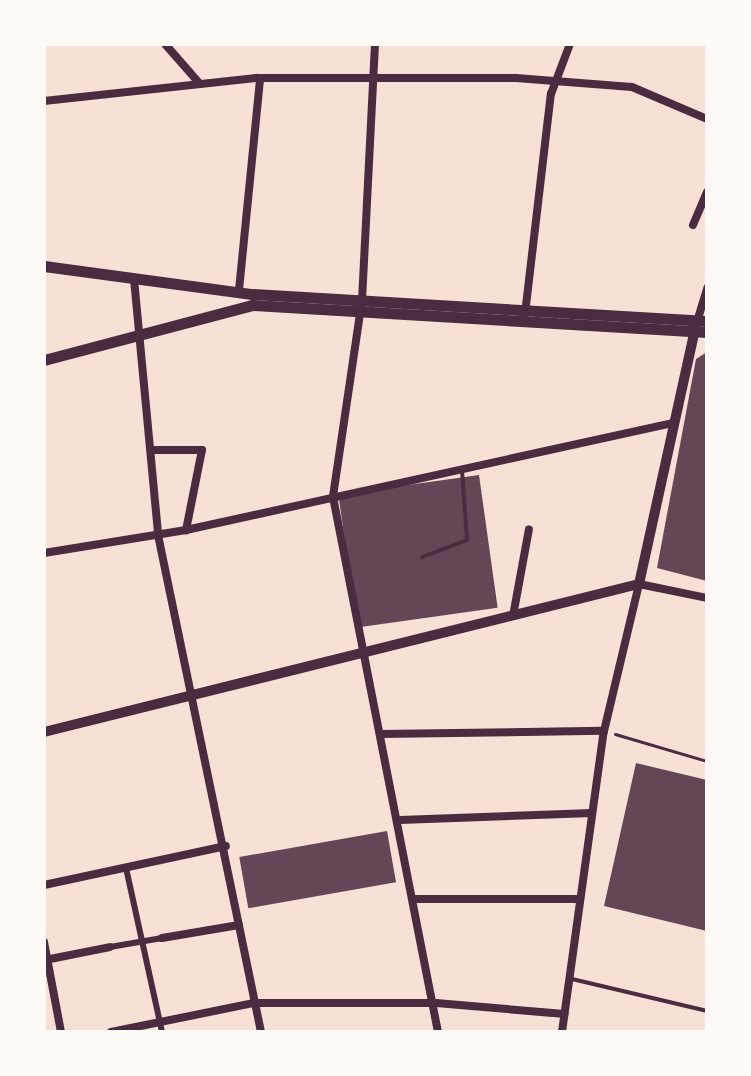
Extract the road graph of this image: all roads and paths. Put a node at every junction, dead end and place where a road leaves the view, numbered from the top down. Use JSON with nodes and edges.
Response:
{"nodes":[{"id":1,"x":165,"y":44,"type":"edge"},
{"id":2,"x":375,"y":44,"type":"edge"},
{"id":3,"x":570,"y":44,"type":"edge"},
{"id":4,"x":260,"y":78,"type":"junction"},
{"id":5,"x":374,"y":78,"type":"junction"},
{"id":6,"x":556,"y":81,"type":"junction"},
{"id":7,"x":200,"y":84,"type":"junction"},
{"id":8,"x":44,"y":101,"type":"edge"},
{"id":9,"x":707,"y":119,"type":"edge"},
{"id":10,"x":707,"y":192,"type":"edge"},
{"id":11,"x":693,"y":225,"type":"dead end"},
{"id":12,"x":44,"y":266,"type":"edge"},
{"id":13,"x":134,"y":279,"type":"junction"},
{"id":14,"x":707,"y":288,"type":"edge"},
{"id":15,"x":239,"y":290,"type":"junction"},
{"id":16,"x":362,"y":305,"type":"junction"},
{"id":17,"x":526,"y":307,"type":"junction"},
{"id":18,"x":524,"y":322,"type":"junction"},
{"id":19,"x":702,"y":325,"type":"edge"},
{"id":20,"x":143,"y":334,"type":"junction"},
{"id":21,"x":44,"y":360,"type":"edge"},
{"id":22,"x":673,"y":423,"type":"junction"},
{"id":23,"x":155,"y":450,"type":"junction"},
{"id":24,"x":462,"y":469,"type":"junction"},
{"id":25,"x":333,"y":497,"type":"junction"},
{"id":26,"x":529,"y":529,"type":"dead end"},
{"id":27,"x":186,"y":530,"type":"junction"},
{"id":28,"x":158,"y":535,"type":"junction"},
{"id":29,"x":44,"y":553,"type":"edge"},
{"id":30,"x":422,"y":557,"type":"dead end"},
{"id":31,"x":639,"y":584,"type":"junction"},
{"id":32,"x":707,"y":598,"type":"edge"},
{"id":33,"x":513,"y":616,"type":"junction"},
{"id":34,"x":365,"y":653,"type":"junction"},
{"id":35,"x":195,"y":695,"type":"junction"},
{"id":36,"x":604,"y":731,"type":"junction"},
{"id":37,"x":44,"y":732,"type":"edge"},
{"id":38,"x":380,"y":734,"type":"junction"},
{"id":39,"x":707,"y":761,"type":"edge"},
{"id":40,"x":592,"y":813,"type":"junction"},
{"id":41,"x":400,"y":820,"type":"junction"},
{"id":42,"x":226,"y":846,"type":"junction"},
{"id":43,"x":126,"y":868,"type":"junction"},
{"id":44,"x":44,"y":885,"type":"edge"},
{"id":45,"x":415,"y":899,"type":"junction"},
{"id":46,"x":580,"y":899,"type":"junction"},
{"id":47,"x":239,"y":925,"type":"junction"},
{"id":48,"x":162,"y":938,"type":"joint"},
{"id":49,"x":44,"y":942,"type":"edge"},
{"id":50,"x":142,"y":942,"type":"junction"},
{"id":51,"x":110,"y":947,"type":"joint"},
{"id":52,"x":46,"y":959,"type":"edge"},
{"id":53,"x":569,"y":978,"type":"junction"},
{"id":54,"x":254,"y":1003,"type":"junction"},
{"id":55,"x":436,"y":1003,"type":"junction"},
{"id":56,"x":707,"y":1011,"type":"edge"},
{"id":57,"x":565,"y":1014,"type":"junction"},
{"id":58,"x":161,"y":1027,"type":"edge"},
{"id":59,"x":61,"y":1032,"type":"edge"},
{"id":60,"x":111,"y":1032,"type":"edge"},
{"id":61,"x":261,"y":1032,"type":"edge"},
{"id":62,"x":438,"y":1032,"type":"edge"},
{"id":63,"x":562,"y":1032,"type":"edge"}],
"edges":[{"from":1,"to":7,"type":"street"},
{"from":2,"to":5,"type":"street"},
{"from":3,"to":6,"type":"street"},
{"from":4,"to":5,"type":"street"},
{"from":4,"to":7,"type":"street"},
{"from":4,"to":15,"type":"street"},
{"from":5,"to":6,"type":"street"},
{"from":5,"to":16,"type":"street"},
{"from":6,"to":9,"type":"street"},
{"from":6,"to":17,"type":"street"},
{"from":7,"to":8,"type":"street"},
{"from":10,"to":11,"type":"street"},
{"from":12,"to":13,"type":"main road"},
{"from":13,"to":15,"type":"main road"},
{"from":13,"to":20,"type":"street"},
{"from":14,"to":19,"type":"street"},
{"from":15,"to":16,"type":"main road"},
{"from":16,"to":17,"type":"main road"},
{"from":16,"to":18,"type":"main road"},
{"from":16,"to":20,"type":"main road"},
{"from":16,"to":25,"type":"street"},
{"from":17,"to":18,"type":"street"},
{"from":17,"to":19,"type":"main road"},
{"from":18,"to":19,"type":"main road"},
{"from":19,"to":22,"type":"street"},
{"from":20,"to":21,"type":"main road"},
{"from":20,"to":23,"type":"street"},
{"from":22,"to":24,"type":"street"},
{"from":22,"to":31,"type":"street"},
{"from":23,"to":27,"type":"street"},
{"from":23,"to":28,"type":"street"},
{"from":24,"to":25,"type":"street"},
{"from":24,"to":30,"type":"lane"},
{"from":25,"to":27,"type":"street"},
{"from":25,"to":34,"type":"street"},
{"from":26,"to":33,"type":"street"},
{"from":27,"to":28,"type":"street"},
{"from":28,"to":29,"type":"street"},
{"from":28,"to":35,"type":"street"},
{"from":31,"to":32,"type":"street"},
{"from":31,"to":33,"type":"street"},
{"from":31,"to":36,"type":"street"},
{"from":33,"to":34,"type":"street"},
{"from":34,"to":35,"type":"street"},
{"from":34,"to":38,"type":"street"},
{"from":35,"to":37,"type":"street"},
{"from":35,"to":42,"type":"street"},
{"from":36,"to":38,"type":"street"},
{"from":36,"to":39,"type":"path"},
{"from":36,"to":40,"type":"street"},
{"from":38,"to":41,"type":"street"},
{"from":40,"to":41,"type":"street"},
{"from":40,"to":46,"type":"street"},
{"from":41,"to":45,"type":"street"},
{"from":42,"to":43,"type":"street"},
{"from":42,"to":47,"type":"street"},
{"from":43,"to":44,"type":"street"},
{"from":43,"to":50,"type":"street"},
{"from":45,"to":46,"type":"street"},
{"from":45,"to":55,"type":"street"},
{"from":46,"to":53,"type":"street"},
{"from":47,"to":48,"type":"street"},
{"from":47,"to":54,"type":"street"},
{"from":48,"to":50,"type":"street"},
{"from":49,"to":52,"type":"street"},
{"from":50,"to":51,"type":"street"},
{"from":50,"to":58,"type":"street"},
{"from":51,"to":52,"type":"street"},
{"from":52,"to":59,"type":"street"},
{"from":53,"to":56,"type":"lane"},
{"from":53,"to":57,"type":"street"},
{"from":54,"to":55,"type":"street"},
{"from":54,"to":58,"type":"street"},
{"from":54,"to":61,"type":"street"},
{"from":55,"to":57,"type":"street"},
{"from":55,"to":62,"type":"street"},
{"from":57,"to":63,"type":"street"},
{"from":58,"to":60,"type":"street"}]}
